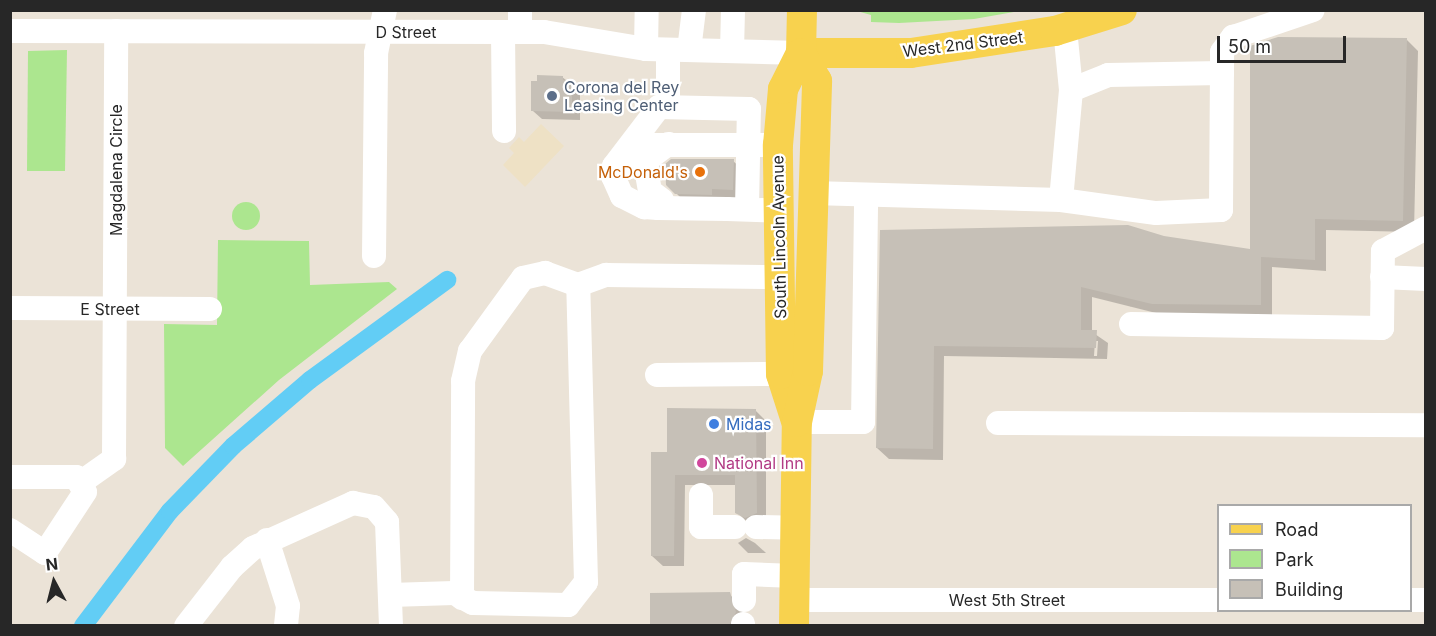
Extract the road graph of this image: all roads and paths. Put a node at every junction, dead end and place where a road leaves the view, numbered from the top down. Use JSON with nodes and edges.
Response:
{"nodes":[{"id":1,"x":647,"y":10,"type":"edge"},
{"id":2,"x":694,"y":10,"type":"edge"},
{"id":3,"x":733,"y":10,"type":"edge"},
{"id":4,"x":802,"y":10,"type":"edge"},
{"id":5,"x":1122,"y":10,"type":"edge"},
{"id":6,"x":1313,"y":10,"type":"edge"},
{"id":7,"x":382,"y":21,"type":"edge"},
{"id":8,"x":129,"y":24,"type":"edge"},
{"id":9,"x":515,"y":25,"type":"edge"},
{"id":10,"x":1065,"y":29,"type":"junction"},
{"id":11,"x":10,"y":31,"type":"edge"},
{"id":12,"x":668,"y":50,"type":"junction"},
{"id":13,"x":732,"y":51,"type":"junction"},
{"id":14,"x":801,"y":53,"type":"junction"},
{"id":15,"x":1222,"y":73,"type":"junction"},
{"id":16,"x":1071,"y":90,"type":"junction"},
{"id":17,"x":664,"y":107,"type":"junction"},
{"id":18,"x":504,"y":131,"type":"dead end"},
{"id":19,"x":668,"y":144,"type":"junction"},
{"id":20,"x":748,"y":145,"type":"junction"},
{"id":21,"x":778,"y":146,"type":"junction"},
{"id":22,"x":635,"y":154,"type":"junction"},
{"id":23,"x":812,"y":193,"type":"junction"},
{"id":24,"x":866,"y":195,"type":"junction"},
{"id":25,"x":662,"y":200,"type":"junction"},
{"id":26,"x":1060,"y":200,"type":"junction"},
{"id":27,"x":747,"y":205,"type":"junction"},
{"id":28,"x":779,"y":209,"type":"junction"},
{"id":29,"x":1425,"y":228,"type":"edge"},
{"id":30,"x":374,"y":256,"type":"dead end"},
{"id":31,"x":780,"y":277,"type":"junction"},
{"id":32,"x":1382,"y":277,"type":"junction"},
{"id":33,"x":1425,"y":279,"type":"edge"},
{"id":34,"x":578,"y":285,"type":"junction"},
{"id":35,"x":10,"y":308,"type":"edge"},
{"id":36,"x":115,"y":309,"type":"junction"},
{"id":37,"x":210,"y":309,"type":"dead end"},
{"id":38,"x":1131,"y":324,"type":"dead end"},
{"id":39,"x":782,"y":374,"type":"junction"},
{"id":40,"x":657,"y":375,"type":"dead end"},
{"id":41,"x":797,"y":422,"type":"junction"},
{"id":42,"x":998,"y":423,"type":"dead end"},
{"id":43,"x":1425,"y":425,"type":"edge"},
{"id":44,"x":10,"y":477,"type":"edge"},
{"id":45,"x":80,"y":483,"type":"junction"},
{"id":46,"x":701,"y":495,"type":"dead end"},
{"id":47,"x":795,"y":528,"type":"junction"},
{"id":48,"x":10,"y":530,"type":"edge"},
{"id":49,"x":267,"y":540,"type":"junction"},
{"id":50,"x":390,"y":595,"type":"junction"},
{"id":51,"x":462,"y":598,"type":"junction"},
{"id":52,"x":744,"y":600,"type":"dead end"},
{"id":53,"x":795,"y":600,"type":"edge"},
{"id":54,"x":1217,"y":600,"type":"edge"},
{"id":55,"x":286,"y":625,"type":"edge"},
{"id":56,"x":186,"y":626,"type":"edge"},
{"id":57,"x":390,"y":626,"type":"edge"}],
"edges":[{"from":1,"to":12,"type":"street"},
{"from":2,"to":12,"type":"street"},
{"from":3,"to":13,"type":"street"},
{"from":4,"to":14,"type":"main road","name":"South Lincoln Avenue"},
{"from":5,"to":10,"type":"main road","name":"West 2nd Street"},
{"from":6,"to":15,"type":"street"},
{"from":7,"to":8,"type":"street","name":"D Street"},
{"from":7,"to":9,"type":"street","name":"D Street"},
{"from":7,"to":30,"type":"street"},
{"from":8,"to":11,"type":"street","name":"D Street"},
{"from":8,"to":36,"type":"street","name":"Magdalena Circle"},
{"from":9,"to":12,"type":"street","name":"D Street"},
{"from":9,"to":18,"type":"street"},
{"from":10,"to":14,"type":"main road","name":"West 2nd Street"},
{"from":10,"to":16,"type":"street"},
{"from":12,"to":13,"type":"street","name":"D Street"},
{"from":12,"to":17,"type":"street"},
{"from":13,"to":14,"type":"street","name":"D Street"},
{"from":14,"to":21,"type":"main road","name":"South Lincoln Avenue"},
{"from":14,"to":23,"type":"main road","name":"South Lincoln Avenue"},
{"from":15,"to":16,"type":"street"},
{"from":15,"to":26,"type":"street"},
{"from":16,"to":26,"type":"street"},
{"from":17,"to":20,"type":"street"},
{"from":17,"to":22,"type":"street"},
{"from":17,"to":27,"type":"street"},
{"from":19,"to":20,"type":"street"},
{"from":19,"to":22,"type":"street"},
{"from":19,"to":25,"type":"street"},
{"from":20,"to":21,"type":"street"},
{"from":20,"to":27,"type":"street"},
{"from":21,"to":28,"type":"main road","name":"South Lincoln Avenue"},
{"from":22,"to":25,"type":"street"},
{"from":23,"to":24,"type":"street"},
{"from":23,"to":41,"type":"main road","name":"South Lincoln Avenue"},
{"from":24,"to":26,"type":"street"},
{"from":24,"to":41,"type":"street"},
{"from":25,"to":27,"type":"street"},
{"from":27,"to":28,"type":"street"},
{"from":28,"to":31,"type":"main road","name":"South Lincoln Avenue"},
{"from":29,"to":32,"type":"street"},
{"from":31,"to":34,"type":"street"},
{"from":31,"to":39,"type":"main road","name":"South Lincoln Avenue"},
{"from":32,"to":33,"type":"street"},
{"from":32,"to":38,"type":"street"},
{"from":34,"to":51,"type":"street"},
{"from":34,"to":51,"type":"street"},
{"from":35,"to":36,"type":"street","name":"E Street"},
{"from":36,"to":37,"type":"street","name":"E Street"},
{"from":36,"to":45,"type":"street","name":"Magdalena Circle"},
{"from":39,"to":40,"type":"street"},
{"from":39,"to":41,"type":"main road","name":"South Lincoln Avenue"},
{"from":41,"to":47,"type":"main road","name":"South Lincoln Avenue"},
{"from":42,"to":43,"type":"street"},
{"from":44,"to":45,"type":"street"},
{"from":45,"to":48,"type":"street"},
{"from":46,"to":47,"type":"street"},
{"from":47,"to":53,"type":"main road","name":"South Lincoln Avenue"},
{"from":49,"to":50,"type":"street"},
{"from":49,"to":55,"type":"street"},
{"from":49,"to":56,"type":"street"},
{"from":50,"to":51,"type":"street"},
{"from":50,"to":57,"type":"street"},
{"from":52,"to":53,"type":"street","name":"West 5th Street"},
{"from":53,"to":54,"type":"street","name":"West 5th Street"}]}
